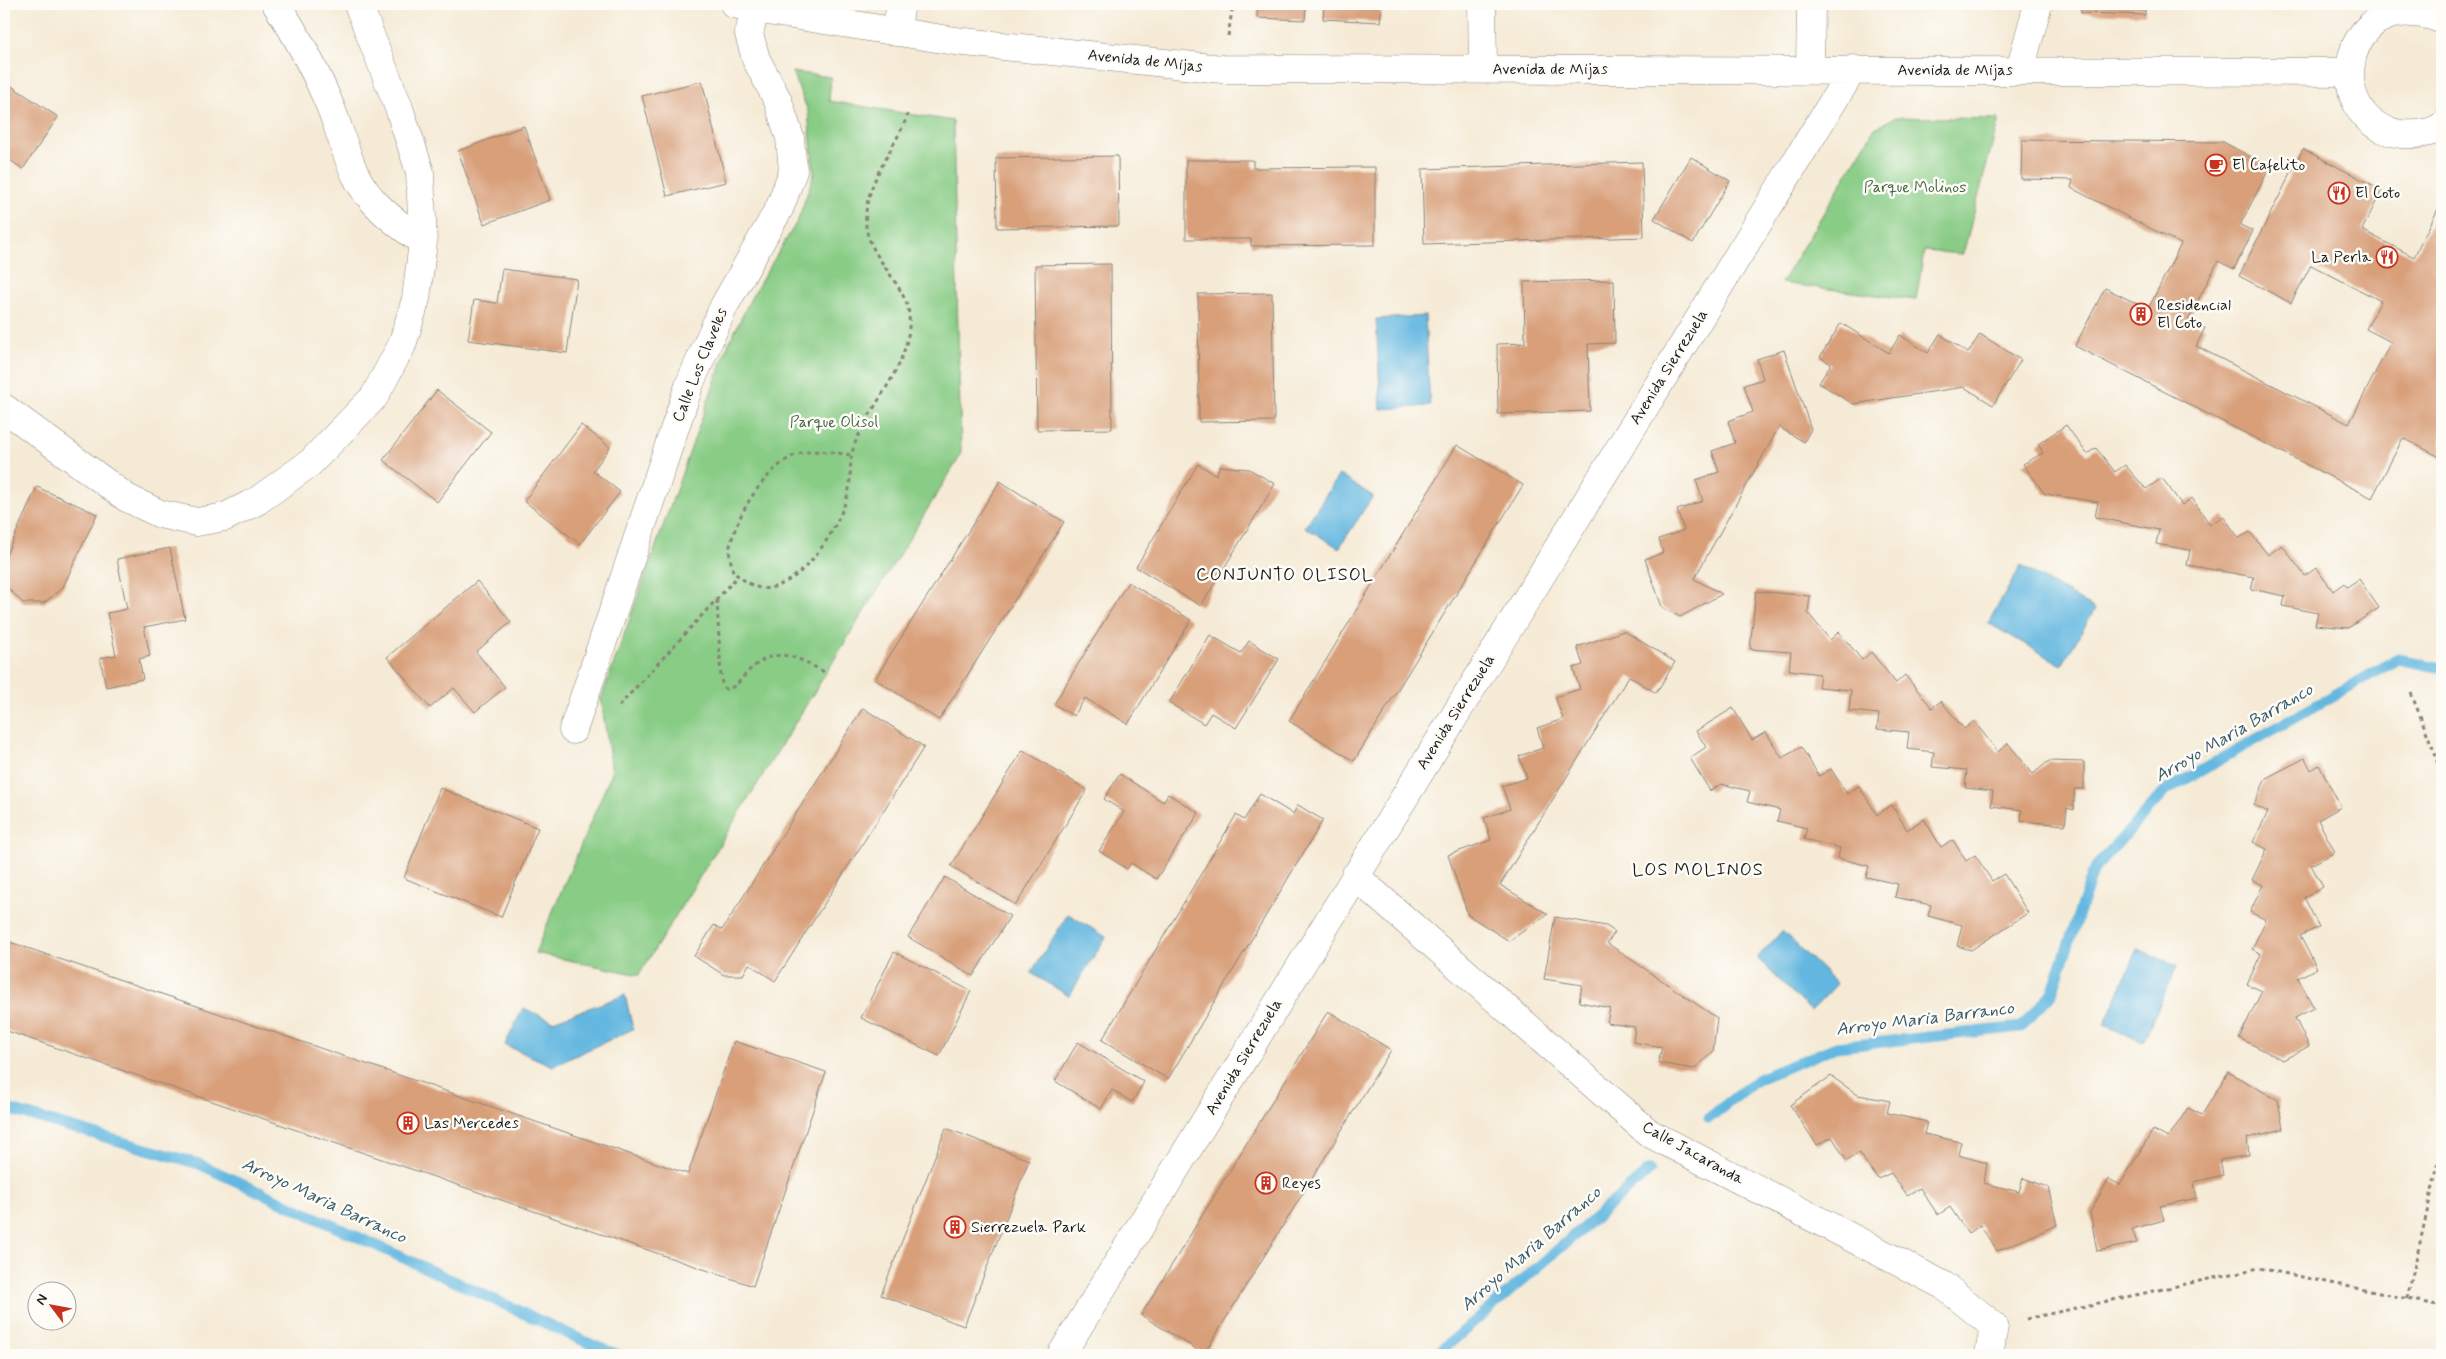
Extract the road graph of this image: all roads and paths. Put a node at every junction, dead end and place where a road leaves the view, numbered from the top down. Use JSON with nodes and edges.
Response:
{"nodes":[{"id":1,"x":276,"y":4,"type":"edge"},
{"id":2,"x":358,"y":4,"type":"edge"},
{"id":3,"x":901,"y":4,"type":"edge"},
{"id":4,"x":1482,"y":4,"type":"edge"},
{"id":5,"x":1812,"y":4,"type":"edge"},
{"id":6,"x":2038,"y":4,"type":"edge"},
{"id":7,"x":748,"y":6,"type":"edge"},
{"id":8,"x":2426,"y":12,"type":"edge"},
{"id":9,"x":896,"y":32,"type":"junction"},
{"id":10,"x":1483,"y":69,"type":"junction"},
{"id":11,"x":1810,"y":69,"type":"junction"},
{"id":12,"x":1853,"y":69,"type":"junction"},
{"id":13,"x":2020,"y":70,"type":"junction"},
{"id":14,"x":2348,"y":72,"type":"junction"},
{"id":15,"x":908,"y":114,"type":"dead end"},
{"id":16,"x":2442,"y":126,"type":"edge"},
{"id":17,"x":423,"y":242,"type":"junction"},
{"id":18,"x":4,"y":408,"type":"edge"},
{"id":19,"x":850,"y":455,"type":"junction"},
{"id":20,"x":738,"y":576,"type":"junction"},
{"id":21,"x":717,"y":600,"type":"junction"},
{"id":22,"x":826,"y":673,"type":"dead end"},
{"id":23,"x":2411,"y":693,"type":"dead end"},
{"id":24,"x":618,"y":707,"type":"dead end"},
{"id":25,"x":573,"y":730,"type":"dead end"},
{"id":26,"x":2442,"y":771,"type":"edge"},
{"id":27,"x":1355,"y":876,"type":"junction"},
{"id":28,"x":2442,"y":1147,"type":"edge"},
{"id":29,"x":2407,"y":1299,"type":"junction"},
{"id":30,"x":2442,"y":1306,"type":"edge"},
{"id":31,"x":1994,"y":1326,"type":"junction"},
{"id":32,"x":1061,"y":1355,"type":"edge"},
{"id":33,"x":1989,"y":1355,"type":"edge"}],
"edges":[{"from":1,"to":17,"type":"street"},
{"from":2,"to":17,"type":"street"},
{"from":3,"to":9,"type":"street"},
{"from":4,"to":10,"type":"street"},
{"from":5,"to":11,"type":"street"},
{"from":6,"to":13,"type":"street"},
{"from":7,"to":9,"type":"street","name":"Avenida de Mijas"},
{"from":7,"to":25,"type":"street","name":"Calle Los Claveles"},
{"from":8,"to":14,"type":"street"},
{"from":9,"to":10,"type":"street","name":"Avenida de Mijas"},
{"from":10,"to":11,"type":"street","name":"Avenida de Mijas"},
{"from":11,"to":12,"type":"street","name":"Avenida de Mijas"},
{"from":12,"to":13,"type":"street","name":"Avenida de Mijas"},
{"from":12,"to":27,"type":"street","name":"Avenida Sierrezuela"},
{"from":13,"to":14,"type":"street","name":"Avenida de Mijas"},
{"from":14,"to":16,"type":"street"},
{"from":15,"to":19,"type":"path"},
{"from":17,"to":18,"type":"street"},
{"from":19,"to":20,"type":"path"},
{"from":19,"to":20,"type":"path"},
{"from":20,"to":21,"type":"path"},
{"from":21,"to":22,"type":"path"},
{"from":21,"to":24,"type":"path"},
{"from":23,"to":26,"type":"path"},
{"from":27,"to":31,"type":"street","name":"Calle Jacaranda"},
{"from":27,"to":32,"type":"street","name":"Avenida Sierrezuela"},
{"from":28,"to":29,"type":"path"},
{"from":29,"to":30,"type":"path"},
{"from":29,"to":31,"type":"path"},
{"from":31,"to":33,"type":"street"}]}
